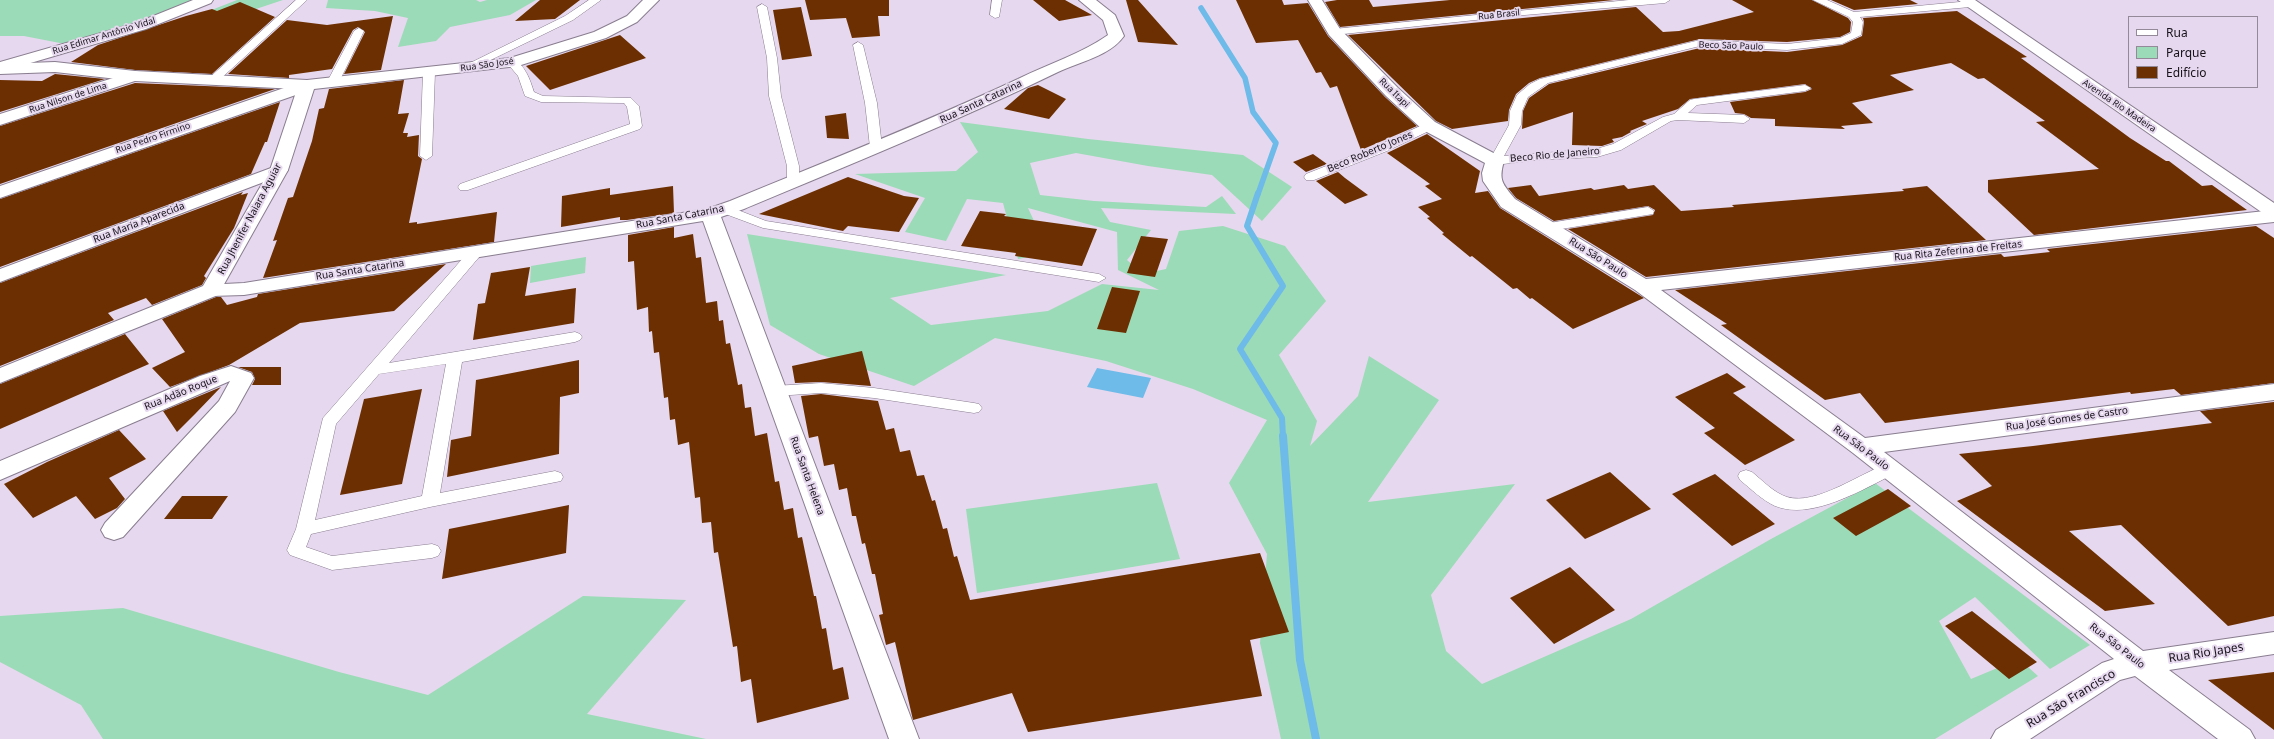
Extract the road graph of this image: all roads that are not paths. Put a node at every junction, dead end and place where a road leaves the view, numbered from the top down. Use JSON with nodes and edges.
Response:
{"nodes":[{"id":1,"x":206,"y":0,"type":"edge"},
{"id":2,"x":302,"y":0,"type":"edge"},
{"id":3,"x":596,"y":0,"type":"edge"},
{"id":4,"x":652,"y":0,"type":"edge"},
{"id":5,"x":997,"y":0,"type":"edge"},
{"id":6,"x":1086,"y":0,"type":"edge"},
{"id":7,"x":1315,"y":0,"type":"edge"},
{"id":8,"x":1665,"y":0,"type":"edge"},
{"id":9,"x":1818,"y":0,"type":"edge"},
{"id":10,"x":1968,"y":2,"type":"edge"},
{"id":11,"x":762,"y":6,"type":"dead end"},
{"id":12,"x":995,"y":15,"type":"dead end"},
{"id":13,"x":1853,"y":15,"type":"junction"},
{"id":14,"x":359,"y":30,"type":"dead end"},
{"id":15,"x":1334,"y":32,"type":"junction"},
{"id":16,"x":858,"y":46,"type":"dead end"},
{"id":17,"x":512,"y":63,"type":"junction"},
{"id":18,"x":0,"y":68,"type":"edge"},
{"id":19,"x":464,"y":69,"type":"junction"},
{"id":20,"x":429,"y":72,"type":"junction"},
{"id":21,"x":135,"y":76,"type":"junction"},
{"id":22,"x":214,"y":80,"type":"junction"},
{"id":23,"x":333,"y":82,"type":"junction"},
{"id":24,"x":307,"y":85,"type":"junction"},
{"id":25,"x":1804,"y":88,"type":"dead end"},
{"id":26,"x":1678,"y":116,"type":"junction"},
{"id":27,"x":0,"y":120,"type":"edge"},
{"id":28,"x":1744,"y":120,"type":"dead end"},
{"id":29,"x":1429,"y":126,"type":"junction"},
{"id":30,"x":876,"y":147,"type":"junction"},
{"id":31,"x":426,"y":156,"type":"dead end"},
{"id":32,"x":1495,"y":161,"type":"junction"},
{"id":33,"x":279,"y":170,"type":"junction"},
{"id":34,"x":1310,"y":177,"type":"dead end"},
{"id":35,"x":793,"y":182,"type":"junction"},
{"id":36,"x":464,"y":187,"type":"dead end"},
{"id":37,"x":0,"y":192,"type":"edge"},
{"id":38,"x":718,"y":211,"type":"junction"},
{"id":39,"x":1648,"y":211,"type":"dead end"},
{"id":40,"x":2274,"y":212,"type":"edge"},
{"id":41,"x":2274,"y":216,"type":"edge"},
{"id":42,"x":1549,"y":227,"type":"junction"},
{"id":43,"x":475,"y":253,"type":"junction"},
{"id":44,"x":0,"y":276,"type":"edge"},
{"id":45,"x":1099,"y":278,"type":"dead end"},
{"id":46,"x":1642,"y":286,"type":"junction"},
{"id":47,"x":211,"y":290,"type":"junction"},
{"id":48,"x":575,"y":337,"type":"dead end"},
{"id":49,"x":454,"y":358,"type":"junction"},
{"id":50,"x":372,"y":370,"type":"junction"},
{"id":51,"x":0,"y":376,"type":"edge"},
{"id":52,"x":775,"y":391,"type":"junction"},
{"id":53,"x":2274,"y":392,"type":"edge"},
{"id":54,"x":974,"y":408,"type":"dead end"},
{"id":55,"x":1861,"y":447,"type":"junction"},
{"id":56,"x":1890,"y":469,"type":"junction"},
{"id":57,"x":0,"y":471,"type":"edge"},
{"id":58,"x":1746,"y":476,"type":"dead end"},
{"id":59,"x":555,"y":477,"type":"dead end"},
{"id":60,"x":430,"y":501,"type":"junction"},
{"id":61,"x":305,"y":529,"type":"junction"},
{"id":62,"x":114,"y":530,"type":"dead end"},
{"id":63,"x":432,"y":551,"type":"dead end"},
{"id":64,"x":2274,"y":643,"type":"edge"},
{"id":65,"x":2139,"y":663,"type":"junction"},
{"id":66,"x":904,"y":739,"type":"edge"},
{"id":67,"x":2006,"y":739,"type":"edge"},
{"id":68,"x":2240,"y":739,"type":"edge"}],
"edges":[{"from":1,"to":18,"type":"street","name":"Rua Edimar Antônio Vidal"},
{"from":2,"to":22,"type":"lane"},
{"from":3,"to":19,"type":"lane"},
{"from":4,"to":17,"type":"street","name":"Rua São José"},
{"from":5,"to":12,"type":"lane"},
{"from":6,"to":30,"type":"street","name":"Rua Santa Catarina"},
{"from":7,"to":15,"type":"street","name":"Rua Itapi"},
{"from":8,"to":15,"type":"lane","name":"Rua Brasil"},
{"from":9,"to":13,"type":"lane"},
{"from":10,"to":13,"type":"lane"},
{"from":10,"to":40,"type":"street","name":"Avenida Rio Madeira"},
{"from":11,"to":35,"type":"lane"},
{"from":13,"to":32,"type":"lane","name":"Beco São Paulo"},
{"from":14,"to":23,"type":"lane"},
{"from":15,"to":29,"type":"street","name":"Rua Itapi"},
{"from":16,"to":30,"type":"lane"},
{"from":17,"to":19,"type":"street","name":"Rua São José"},
{"from":17,"to":36,"type":"lane"},
{"from":18,"to":21,"type":"street"},
{"from":19,"to":20,"type":"street","name":"Rua São José"},
{"from":20,"to":23,"type":"street","name":"Rua São José"},
{"from":20,"to":31,"type":"lane"},
{"from":21,"to":22,"type":"street"},
{"from":21,"to":27,"type":"street","name":"Rua Nilson de Lima"},
{"from":22,"to":24,"type":"street"},
{"from":23,"to":24,"type":"street","name":"Rua São José"},
{"from":24,"to":33,"type":"street","name":"Rua Jhenifer Naiara Aguiar"},
{"from":24,"to":37,"type":"street","name":"Rua Pedro Firmino"},
{"from":25,"to":26,"type":"lane","name":"Beco Rio de Janeiro"},
{"from":26,"to":28,"type":"lane","name":"Beco Rio de Janeiro"},
{"from":26,"to":32,"type":"lane","name":"Beco Rio de Janeiro"},
{"from":29,"to":32,"type":"street","name":"Rua Itapi"},
{"from":29,"to":34,"type":"lane","name":"Beco Roberto Jones"},
{"from":30,"to":35,"type":"street","name":"Rua Santa Catarina"},
{"from":32,"to":42,"type":"street","name":"Rua São Paulo"},
{"from":33,"to":44,"type":"street","name":"Rua Maria Aparecida"},
{"from":33,"to":47,"type":"street","name":"Rua Jhenifer Naiara Aguiar"},
{"from":35,"to":38,"type":"street","name":"Rua Santa Catarina"},
{"from":38,"to":43,"type":"street","name":"Rua Santa Catarina"},
{"from":38,"to":45,"type":"lane"},
{"from":38,"to":52,"type":"street","name":"Rua Santa Helena"},
{"from":39,"to":42,"type":"lane"},
{"from":41,"to":46,"type":"street","name":"Rua Rita Zeferina de Freitas"},
{"from":42,"to":46,"type":"street","name":"Rua São Paulo"},
{"from":43,"to":47,"type":"street","name":"Rua Santa Catarina"},
{"from":43,"to":50,"type":"lane"},
{"from":46,"to":55,"type":"street","name":"Rua São Paulo"},
{"from":47,"to":51,"type":"street"},
{"from":48,"to":49,"type":"lane"},
{"from":49,"to":50,"type":"lane"},
{"from":49,"to":60,"type":"lane"},
{"from":50,"to":61,"type":"lane"},
{"from":52,"to":54,"type":"lane"},
{"from":52,"to":66,"type":"street","name":"Rua Santa Helena"},
{"from":53,"to":55,"type":"street","name":"Rua José Gomes de Castro"},
{"from":55,"to":56,"type":"street","name":"Rua São Paulo"},
{"from":56,"to":58,"type":"lane"},
{"from":56,"to":65,"type":"street","name":"Rua São Paulo"},
{"from":57,"to":62,"type":"street","name":"Rua Adão Roque"},
{"from":59,"to":60,"type":"lane"},
{"from":60,"to":61,"type":"lane"},
{"from":61,"to":63,"type":"lane"},
{"from":64,"to":65,"type":"street","name":"Rua Rio Japes"},
{"from":65,"to":67,"type":"street","name":"Rua São Francisco"},
{"from":65,"to":68,"type":"street","name":"Rua São Paulo"}]}
